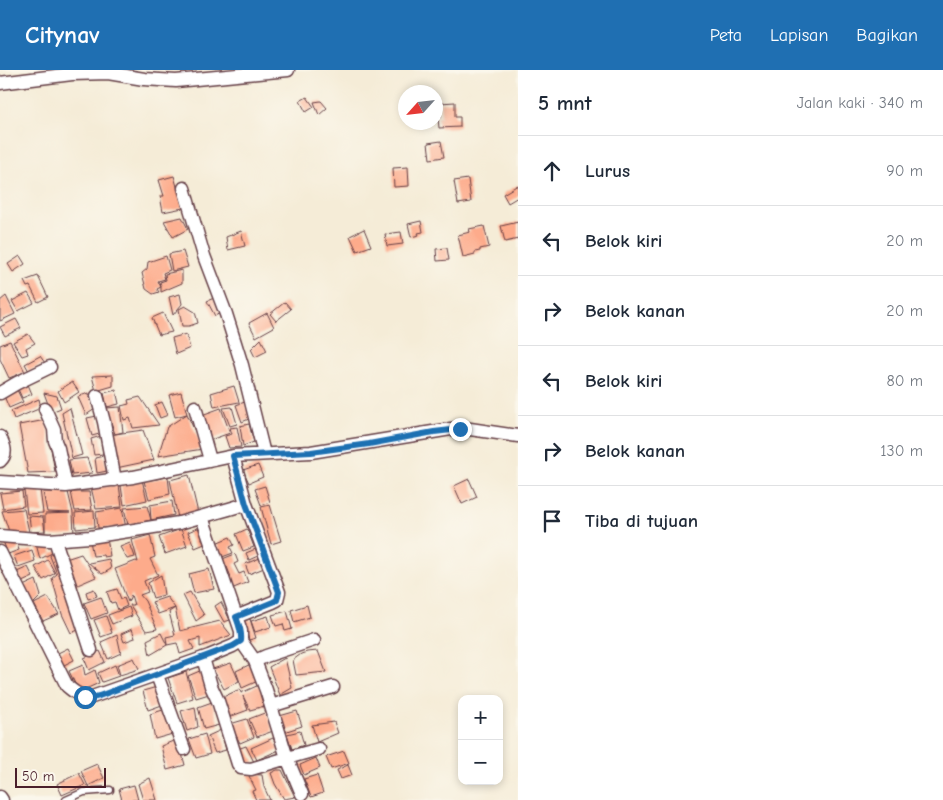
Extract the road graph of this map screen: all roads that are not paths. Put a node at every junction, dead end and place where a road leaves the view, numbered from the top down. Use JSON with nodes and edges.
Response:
{"nodes":[{"id":1,"x":288,"y":70,"type":"edge"},
{"id":2,"x":0,"y":83,"type":"edge"},
{"id":3,"x":184,"y":188,"type":"dead end"},
{"id":4,"x":50,"y":367,"type":"dead end"},
{"id":5,"x":0,"y":393,"type":"edge"},
{"id":6,"x":97,"y":396,"type":"dead end"},
{"id":7,"x":195,"y":407,"type":"dead end"},
{"id":8,"x":45,"y":409,"type":"dead end"},
{"id":9,"x":518,"y":436,"type":"edge"},
{"id":10,"x":0,"y":437,"type":"edge"},
{"id":11,"x":264,"y":454,"type":"junction"},
{"id":12,"x":233,"y":456,"type":"junction"},
{"id":13,"x":210,"y":460,"type":"junction"},
{"id":14,"x":0,"y":461,"type":"edge"},
{"id":15,"x":115,"y":480,"type":"junction"},
{"id":16,"x":0,"y":482,"type":"edge"},
{"id":17,"x":66,"y":486,"type":"junction"},
{"id":18,"x":246,"y":504,"type":"junction"},
{"id":19,"x":202,"y":517,"type":"junction"},
{"id":20,"x":0,"y":536,"type":"edge"},
{"id":21,"x":55,"y":540,"type":"junction"},
{"id":22,"x":0,"y":552,"type":"edge"},
{"id":23,"x":236,"y":617,"type":"junction"},
{"id":24,"x":314,"y":640,"type":"dead end"},
{"id":25,"x":241,"y":641,"type":"junction"},
{"id":26,"x":91,"y":650,"type":"dead end"},
{"id":27,"x":203,"y":658,"type":"junction"},
{"id":28,"x":255,"y":661,"type":"junction"},
{"id":29,"x":157,"y":675,"type":"junction"},
{"id":30,"x":333,"y":687,"type":"dead end"},
{"id":31,"x":271,"y":706,"type":"junction"},
{"id":32,"x":319,"y":749,"type":"dead end"},
{"id":33,"x":184,"y":750,"type":"dead end"},
{"id":34,"x":288,"y":758,"type":"junction"},
{"id":35,"x":110,"y":790,"type":"dead end"},
{"id":36,"x":302,"y":794,"type":"dead end"},
{"id":37,"x":66,"y":800,"type":"edge"}],
"edges":[{"from":1,"to":2,"type":"street"},
{"from":3,"to":11,"type":"street"},
{"from":4,"to":5,"type":"street"},
{"from":6,"to":15,"type":"street"},
{"from":7,"to":13,"type":"street"},
{"from":8,"to":17,"type":"street"},
{"from":9,"to":11,"type":"street"},
{"from":10,"to":14,"type":"street"},
{"from":11,"to":12,"type":"street"},
{"from":12,"to":13,"type":"street"},
{"from":12,"to":18,"type":"street"},
{"from":13,"to":15,"type":"street"},
{"from":15,"to":17,"type":"street"},
{"from":16,"to":17,"type":"street"},
{"from":18,"to":19,"type":"street"},
{"from":18,"to":23,"type":"street"},
{"from":19,"to":21,"type":"street"},
{"from":19,"to":23,"type":"street"},
{"from":20,"to":21,"type":"street"},
{"from":21,"to":26,"type":"street"},
{"from":22,"to":29,"type":"street"},
{"from":23,"to":25,"type":"street"},
{"from":24,"to":28,"type":"street"},
{"from":25,"to":27,"type":"street"},
{"from":25,"to":28,"type":"street"},
{"from":27,"to":29,"type":"street"},
{"from":27,"to":34,"type":"street"},
{"from":28,"to":31,"type":"street"},
{"from":29,"to":33,"type":"street"},
{"from":30,"to":31,"type":"street"},
{"from":31,"to":34,"type":"street"},
{"from":32,"to":34,"type":"street"},
{"from":34,"to":36,"type":"street"},
{"from":35,"to":37,"type":"lane"}]}
